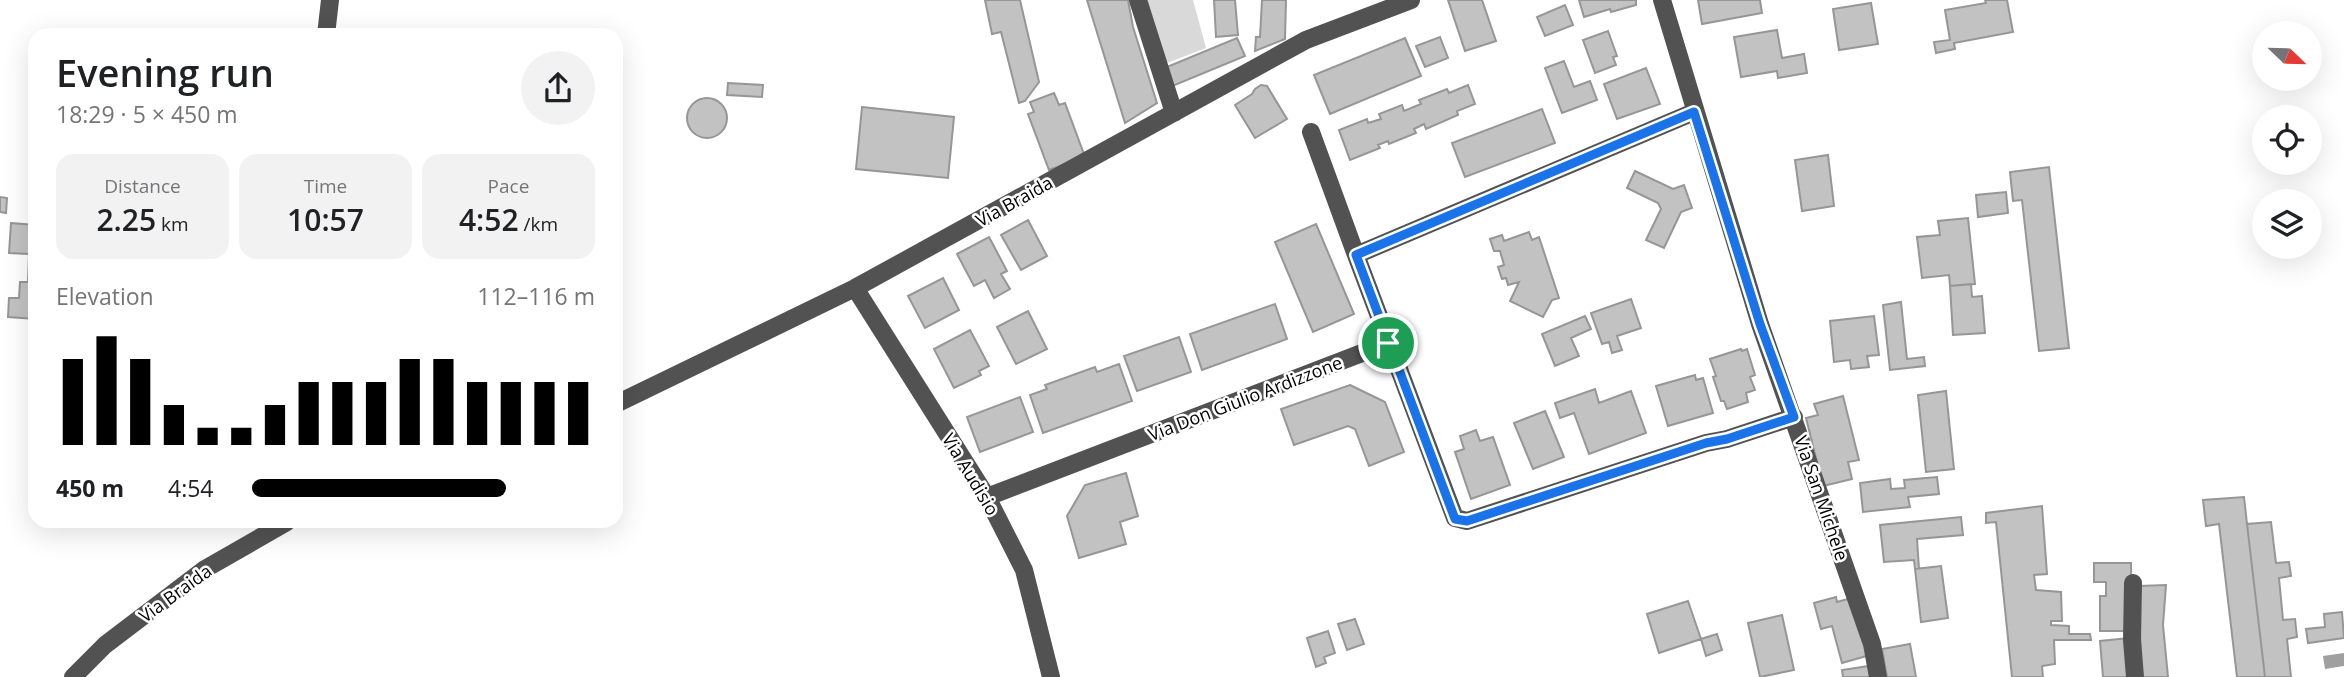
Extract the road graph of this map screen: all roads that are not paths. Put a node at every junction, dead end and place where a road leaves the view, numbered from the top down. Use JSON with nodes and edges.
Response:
{"nodes":[{"id":1,"x":330,"y":0,"type":"edge"},
{"id":2,"x":1138,"y":0,"type":"edge"},
{"id":3,"x":1411,"y":0,"type":"edge"},
{"id":4,"x":1662,"y":0,"type":"edge"},
{"id":5,"x":327,"y":28,"type":"edge"},
{"id":6,"x":1694,"y":112,"type":"junction"},
{"id":7,"x":1174,"y":113,"type":"junction"},
{"id":8,"x":1311,"y":132,"type":"dead end"},
{"id":9,"x":1356,"y":255,"type":"junction"},
{"id":10,"x":855,"y":288,"type":"junction"},
{"id":11,"x":1388,"y":343,"type":"junction"},
{"id":12,"x":623,"y":401,"type":"edge"},
{"id":13,"x":1794,"y":417,"type":"junction"},
{"id":14,"x":987,"y":498,"type":"junction"},
{"id":15,"x":277,"y":528,"type":"edge"},
{"id":16,"x":2133,"y":583,"type":"dead end"},
{"id":17,"x":73,"y":677,"type":"edge"},
{"id":18,"x":1051,"y":677,"type":"edge"},
{"id":19,"x":1878,"y":677,"type":"edge"},
{"id":20,"x":2135,"y":677,"type":"edge"}],
"edges":[{"from":1,"to":5,"type":"street"},
{"from":2,"to":7,"type":"street"},
{"from":3,"to":7,"type":"street","name":"Via Braida"},
{"from":4,"to":6,"type":"street","name":"Via San Michele"},
{"from":6,"to":9,"type":"street"},
{"from":6,"to":13,"type":"street","name":"Via San Michele"},
{"from":7,"to":10,"type":"street","name":"Via Braida"},
{"from":8,"to":9,"type":"street"},
{"from":9,"to":11,"type":"street"},
{"from":10,"to":12,"type":"street","name":"Via Braida"},
{"from":10,"to":14,"type":"street","name":"Via Audisio"},
{"from":11,"to":13,"type":"street"},
{"from":11,"to":14,"type":"street","name":"Via Don Giulio Ardizzone"},
{"from":13,"to":19,"type":"street","name":"Via San Michele"},
{"from":14,"to":18,"type":"street","name":"Via Audisio"},
{"from":15,"to":17,"type":"street","name":"Via Braida"},
{"from":16,"to":20,"type":"street"}]}
